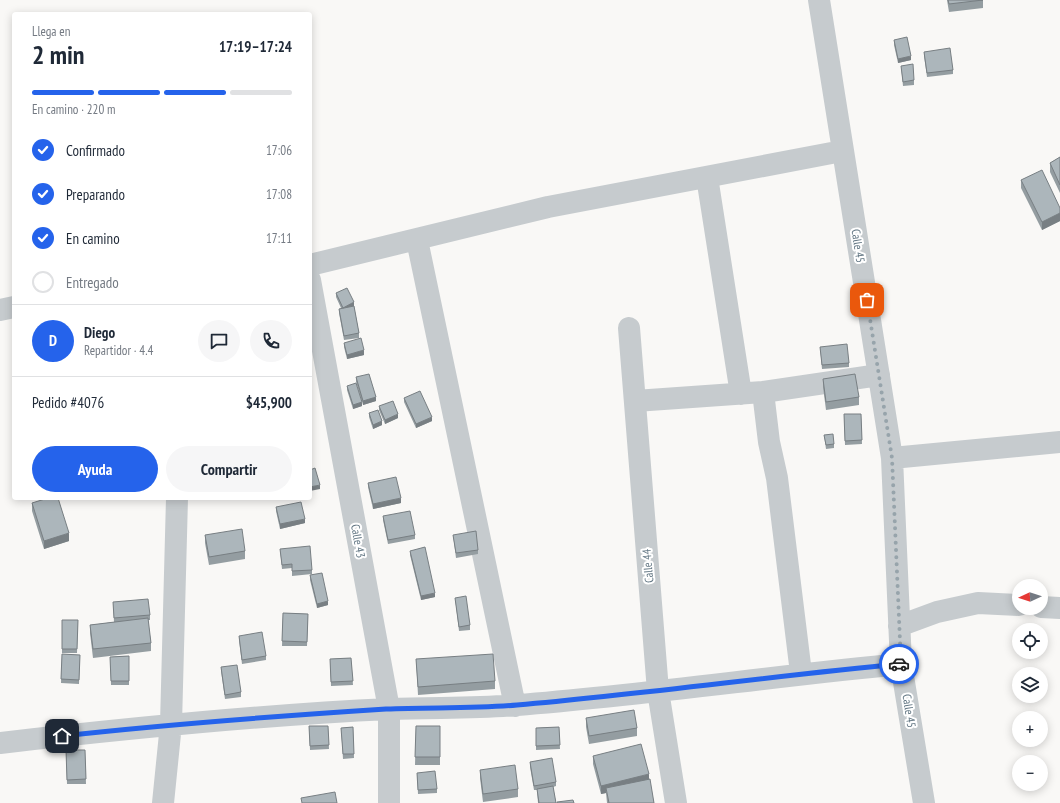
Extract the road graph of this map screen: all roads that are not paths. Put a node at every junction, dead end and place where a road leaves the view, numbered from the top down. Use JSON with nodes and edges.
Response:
{"nodes":[{"id":1,"x":819,"y":0,"type":"edge"},
{"id":2,"x":842,"y":151,"type":"junction"},
{"id":3,"x":707,"y":177,"type":"junction"},
{"id":4,"x":417,"y":240,"type":"junction"},
{"id":5,"x":312,"y":265,"type":"edge"},
{"id":6,"x":312,"y":291,"type":"edge"},
{"id":7,"x":12,"y":307,"type":"edge"},
{"id":8,"x":0,"y":310,"type":"edge"},
{"id":9,"x":629,"y":328,"type":"dead end"},
{"id":10,"x":879,"y":375,"type":"junction"},
{"id":11,"x":763,"y":392,"type":"junction"},
{"id":12,"x":741,"y":394,"type":"junction"},
{"id":13,"x":635,"y":401,"type":"junction"},
{"id":14,"x":1060,"y":442,"type":"edge"},
{"id":15,"x":892,"y":458,"type":"junction"},
{"id":16,"x":177,"y":500,"type":"edge"},
{"id":17,"x":1012,"y":605,"type":"edge"},
{"id":18,"x":1048,"y":607,"type":"edge"},
{"id":19,"x":1060,"y":608,"type":"edge"},
{"id":20,"x":900,"y":626,"type":"junction"},
{"id":21,"x":901,"y":664,"type":"junction"},
{"id":22,"x":801,"y":673,"type":"junction"},
{"id":23,"x":658,"y":691,"type":"junction"},
{"id":24,"x":515,"y":706,"type":"junction"},
{"id":25,"x":389,"y":709,"type":"junction"},
{"id":26,"x":172,"y":724,"type":"junction"},
{"id":27,"x":0,"y":743,"type":"edge"},
{"id":28,"x":163,"y":803,"type":"edge"},
{"id":29,"x":389,"y":803,"type":"edge"},
{"id":30,"x":676,"y":803,"type":"edge"},
{"id":31,"x":924,"y":803,"type":"edge"}],
"edges":[{"from":1,"to":2,"type":"street","name":"Calle 45"},
{"from":2,"to":3,"type":"street"},
{"from":2,"to":10,"type":"street","name":"Calle 45"},
{"from":3,"to":4,"type":"street"},
{"from":3,"to":12,"type":"street"},
{"from":4,"to":5,"type":"street"},
{"from":4,"to":24,"type":"street"},
{"from":6,"to":25,"type":"street","name":"Calle 43"},
{"from":7,"to":8,"type":"street"},
{"from":9,"to":13,"type":"street","name":"Calle 44"},
{"from":10,"to":11,"type":"street"},
{"from":10,"to":15,"type":"street","name":"Calle 45"},
{"from":11,"to":12,"type":"street"},
{"from":11,"to":22,"type":"street"},
{"from":12,"to":13,"type":"street"},
{"from":13,"to":23,"type":"street","name":"Calle 44"},
{"from":14,"to":15,"type":"street"},
{"from":15,"to":20,"type":"street","name":"Calle 45"},
{"from":16,"to":26,"type":"street"},
{"from":17,"to":20,"type":"street"},
{"from":18,"to":19,"type":"street"},
{"from":20,"to":21,"type":"street","name":"Calle 45"},
{"from":21,"to":22,"type":"street"},
{"from":21,"to":31,"type":"street","name":"Calle 45"},
{"from":22,"to":23,"type":"street"},
{"from":23,"to":24,"type":"street"},
{"from":23,"to":30,"type":"street","name":"Calle 44"},
{"from":24,"to":25,"type":"street"},
{"from":25,"to":26,"type":"street"},
{"from":25,"to":29,"type":"street","name":"Calle 43"},
{"from":26,"to":27,"type":"street"},
{"from":26,"to":28,"type":"street"}]}
